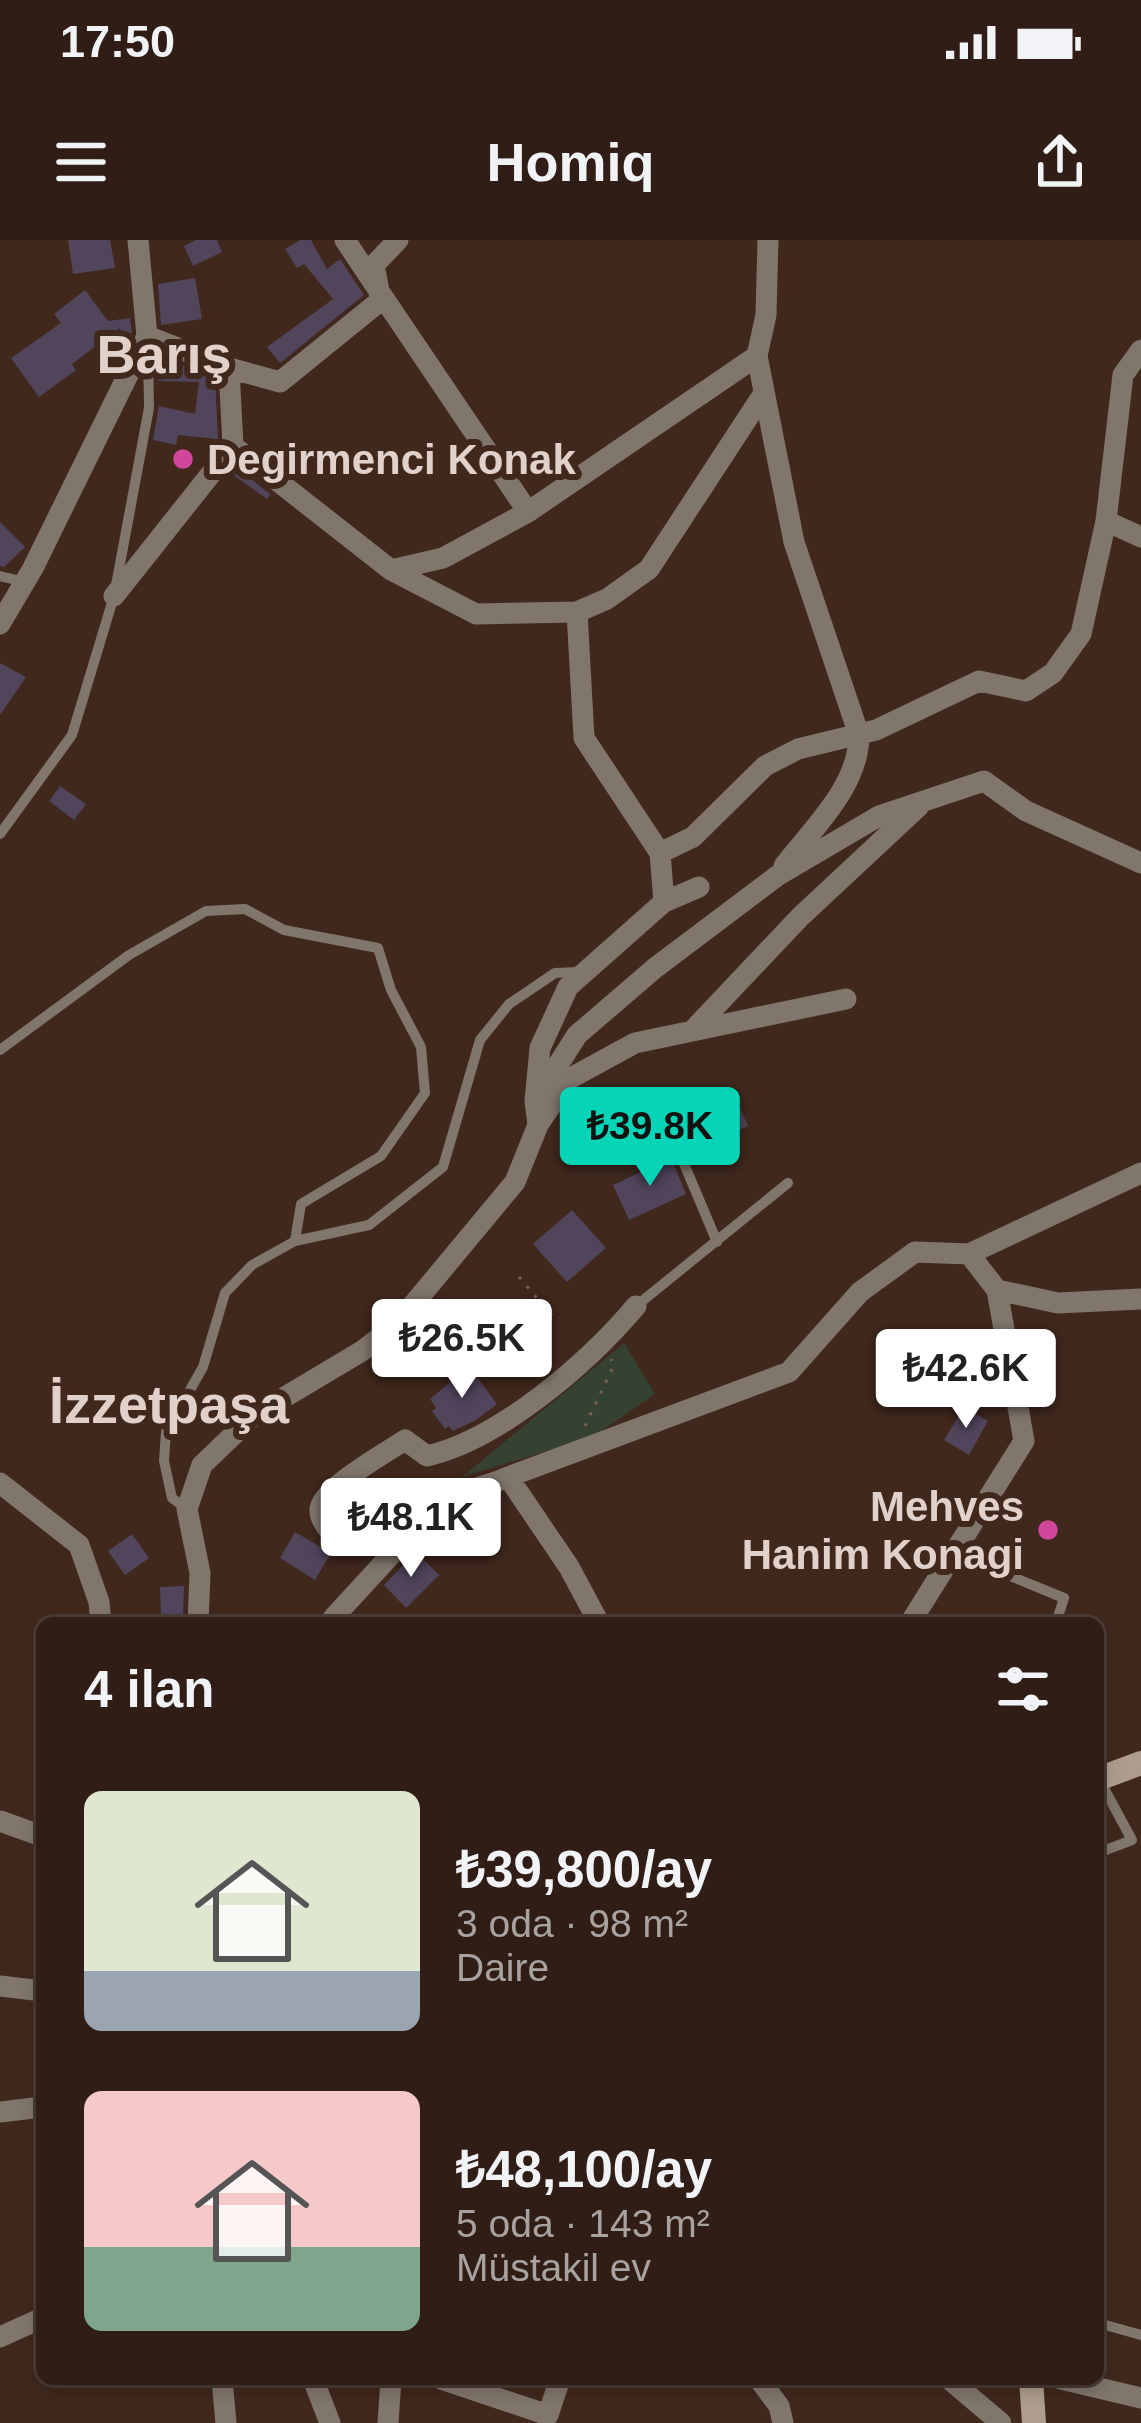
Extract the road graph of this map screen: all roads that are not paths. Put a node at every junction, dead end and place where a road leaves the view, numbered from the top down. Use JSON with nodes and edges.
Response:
{"nodes":[{"id":1,"x":138,"y":240,"type":"edge"},
{"id":2,"x":345,"y":240,"type":"edge"},
{"id":3,"x":398,"y":240,"type":"edge"},
{"id":4,"x":768,"y":240,"type":"edge"},
{"id":5,"x":379,"y":291,"type":"junction"},
{"id":6,"x":147,"y":336,"type":"junction"},
{"id":7,"x":1141,"y":350,"type":"edge"},
{"id":8,"x":757,"y":356,"type":"junction"},
{"id":9,"x":229,"y":368,"type":"junction"},
{"id":10,"x":764,"y":393,"type":"junction"},
{"id":11,"x":233,"y":446,"type":"junction"},
{"id":12,"x":528,"y":512,"type":"junction"},
{"id":13,"x":1106,"y":521,"type":"junction"},
{"id":14,"x":1141,"y":538,"type":"edge"},
{"id":15,"x":391,"y":570,"type":"junction"},
{"id":16,"x":0,"y":576,"type":"edge"},
{"id":17,"x":25,"y":581,"type":"junction"},
{"id":18,"x":114,"y":596,"type":"junction"},
{"id":19,"x":577,"y":612,"type":"junction"},
{"id":20,"x":0,"y":624,"type":"edge"},
{"id":21,"x":859,"y":746,"type":"junction"},
{"id":22,"x":928,"y":798,"type":"junction"},
{"id":23,"x":0,"y":834,"type":"edge"},
{"id":24,"x":661,"y":853,"type":"junction"},
{"id":25,"x":1141,"y":863,"type":"edge"},
{"id":26,"x":777,"y":876,"type":"junction"},
{"id":27,"x":699,"y":886,"type":"dead end"},
{"id":28,"x":664,"y":902,"type":"junction"},
{"id":29,"x":585,"y":972,"type":"junction"},
{"id":30,"x":846,"y":999,"type":"dead end"},
{"id":31,"x":694,"y":1028,"type":"junction"},
{"id":32,"x":0,"y":1050,"type":"edge"},
{"id":33,"x":536,"y":1101,"type":"junction"},
{"id":34,"x":538,"y":1125,"type":"junction"},
{"id":35,"x":677,"y":1147,"type":"dead end"},
{"id":36,"x":1141,"y":1172,"type":"edge"},
{"id":37,"x":788,"y":1183,"type":"dead end"},
{"id":38,"x":296,"y":1241,"type":"junction"},
{"id":39,"x":717,"y":1242,"type":"junction"},
{"id":40,"x":969,"y":1254,"type":"junction"},
{"id":41,"x":997,"y":1290,"type":"junction"},
{"id":42,"x":1141,"y":1298,"type":"edge"},
{"id":43,"x":636,"y":1306,"type":"joint"},
{"id":44,"x":508,"y":1477,"type":"junction"},
{"id":45,"x":0,"y":1483,"type":"edge"},
{"id":46,"x":478,"y":1490,"type":"junction"},
{"id":47,"x":187,"y":1509,"type":"junction"},
{"id":48,"x":954,"y":1553,"type":"junction"},
{"id":49,"x":100,"y":1617,"type":"edge"},
{"id":50,"x":198,"y":1617,"type":"edge"},
{"id":51,"x":334,"y":1617,"type":"edge"},
{"id":52,"x":596,"y":1617,"type":"edge"},
{"id":53,"x":914,"y":1617,"type":"edge"},
{"id":54,"x":1058,"y":1617,"type":"edge"},
{"id":55,"x":1141,"y":1762,"type":"edge"},
{"id":56,"x":1104,"y":1776,"type":"edge"},
{"id":57,"x":1104,"y":1789,"type":"edge"},
{"id":58,"x":0,"y":1821,"type":"edge"},
{"id":59,"x":36,"y":1834,"type":"edge"},
{"id":60,"x":1104,"y":1850,"type":"edge"},
{"id":61,"x":0,"y":1986,"type":"edge"},
{"id":62,"x":36,"y":1990,"type":"edge"},
{"id":63,"x":36,"y":2108,"type":"edge"},
{"id":64,"x":0,"y":2112,"type":"edge"},
{"id":65,"x":36,"y":2321,"type":"edge"},
{"id":66,"x":1104,"y":2325,"type":"edge"},
{"id":67,"x":1141,"y":2335,"type":"edge"},
{"id":68,"x":0,"y":2337,"type":"edge"},
{"id":69,"x":223,"y":2385,"type":"edge"},
{"id":70,"x":315,"y":2385,"type":"edge"},
{"id":71,"x":391,"y":2385,"type":"edge"},
{"id":72,"x":457,"y":2385,"type":"edge"},
{"id":73,"x":558,"y":2385,"type":"edge"},
{"id":74,"x":763,"y":2385,"type":"edge"},
{"id":75,"x":956,"y":2385,"type":"edge"},
{"id":76,"x":1031,"y":2385,"type":"edge"},
{"id":77,"x":1086,"y":2385,"type":"edge"},
{"id":78,"x":1141,"y":2398,"type":"edge"},
{"id":79,"x":548,"y":2419,"type":"edge"},
{"id":80,"x":226,"y":2423,"type":"edge"},
{"id":81,"x":330,"y":2423,"type":"edge"},
{"id":82,"x":388,"y":2423,"type":"edge"},
{"id":83,"x":783,"y":2423,"type":"edge"},
{"id":84,"x":1001,"y":2423,"type":"edge"},
{"id":85,"x":1034,"y":2423,"type":"edge"}],
"edges":[{"from":1,"to":6,"type":"street"},
{"from":2,"to":5,"type":"street"},
{"from":3,"to":5,"type":"street"},
{"from":4,"to":8,"type":"street"},
{"from":5,"to":9,"type":"street"},
{"from":5,"to":12,"type":"street"},
{"from":6,"to":9,"type":"street"},
{"from":6,"to":17,"type":"street"},
{"from":6,"to":18,"type":"lane"},
{"from":7,"to":13,"type":"street"},
{"from":8,"to":10,"type":"street"},
{"from":8,"to":12,"type":"street"},
{"from":9,"to":11,"type":"street"},
{"from":10,"to":19,"type":"street"},
{"from":10,"to":21,"type":"street"},
{"from":11,"to":15,"type":"street"},
{"from":11,"to":18,"type":"street"},
{"from":12,"to":15,"type":"street"},
{"from":13,"to":14,"type":"street"},
{"from":13,"to":21,"type":"street"},
{"from":15,"to":19,"type":"street"},
{"from":16,"to":17,"type":"lane"},
{"from":17,"to":20,"type":"street"},
{"from":18,"to":23,"type":"lane"},
{"from":19,"to":24,"type":"street"},
{"from":21,"to":24,"type":"street"},
{"from":21,"to":26,"type":"street"},
{"from":22,"to":25,"type":"street"},
{"from":22,"to":26,"type":"street"},
{"from":22,"to":31,"type":"street"},
{"from":24,"to":28,"type":"street"},
{"from":26,"to":33,"type":"street"},
{"from":27,"to":28,"type":"street"},
{"from":28,"to":29,"type":"street"},
{"from":29,"to":33,"type":"street"},
{"from":29,"to":38,"type":"lane"},
{"from":30,"to":31,"type":"street"},
{"from":31,"to":34,"type":"street"},
{"from":32,"to":38,"type":"lane"},
{"from":33,"to":34,"type":"street"},
{"from":34,"to":47,"type":"street"},
{"from":35,"to":39,"type":"lane"},
{"from":36,"to":40,"type":"street"},
{"from":37,"to":39,"type":"lane"},
{"from":38,"to":47,"type":"lane"},
{"from":39,"to":43,"type":"lane"},
{"from":40,"to":41,"type":"street"},
{"from":40,"to":44,"type":"street"},
{"from":41,"to":42,"type":"street"},
{"from":41,"to":48,"type":"street"},
{"from":43,"to":46,"type":"street"},
{"from":44,"to":46,"type":"street"},
{"from":44,"to":52,"type":"street"},
{"from":45,"to":49,"type":"street"},
{"from":46,"to":51,"type":"street"},
{"from":47,"to":50,"type":"street"},
{"from":48,"to":53,"type":"street"},
{"from":48,"to":54,"type":"lane"},
{"from":55,"to":56,"type":"main road"},
{"from":57,"to":60,"type":"lane"},
{"from":58,"to":59,"type":"street"},
{"from":61,"to":62,"type":"street"},
{"from":63,"to":64,"type":"street"},
{"from":65,"to":68,"type":"street"},
{"from":66,"to":67,"type":"lane"},
{"from":69,"to":80,"type":"street"},
{"from":70,"to":81,"type":"street"},
{"from":71,"to":82,"type":"street"},
{"from":72,"to":79,"type":"street"},
{"from":73,"to":79,"type":"street"},
{"from":74,"to":83,"type":"street"},
{"from":75,"to":84,"type":"street"},
{"from":76,"to":85,"type":"main road"},
{"from":77,"to":78,"type":"street"}]}
